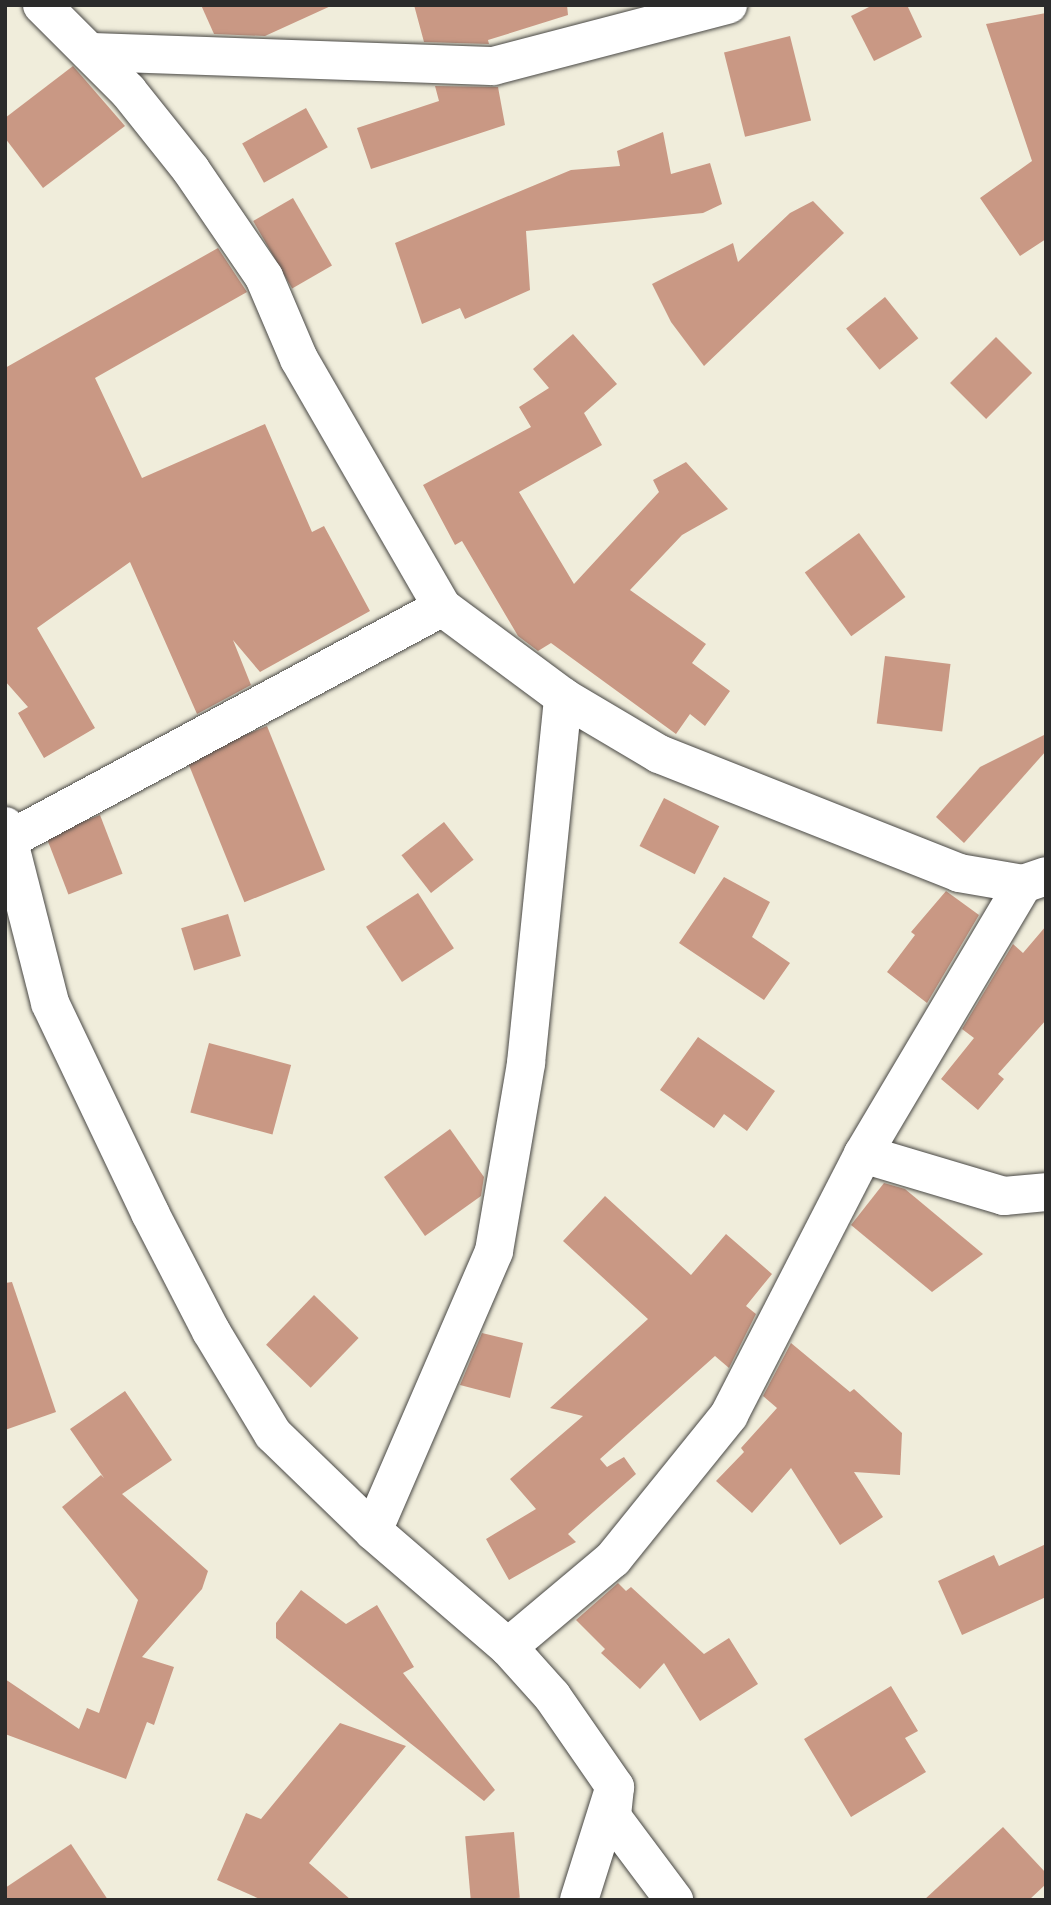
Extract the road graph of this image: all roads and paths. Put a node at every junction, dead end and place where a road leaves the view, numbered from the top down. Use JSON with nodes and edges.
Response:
{"nodes":[{"id":1,"x":42,"y":5,"type":"edge"},
{"id":2,"x":728,"y":5,"type":"edge"},
{"id":3,"x":90,"y":52,"type":"junction"},
{"id":4,"x":442,"y":607,"type":"junction"},
{"id":5,"x":563,"y":697,"type":"junction"},
{"id":6,"x":8,"y":832,"type":"edge"},
{"id":7,"x":1034,"y":880,"type":"edge"},
{"id":8,"x":863,"y":1154,"type":"junction"},
{"id":9,"x":1046,"y":1192,"type":"edge"},
{"id":10,"x":373,"y":1531,"type":"junction"},
{"id":11,"x":508,"y":1647,"type":"junction"},
{"id":12,"x":615,"y":1787,"type":"junction"},
{"id":13,"x":579,"y":1900,"type":"edge"},
{"id":14,"x":674,"y":1900,"type":"edge"}],
"edges":[{"from":1,"to":3,"type":"street"},
{"from":2,"to":3,"type":"street"},
{"from":3,"to":4,"type":"street"},
{"from":4,"to":5,"type":"street"},
{"from":4,"to":6,"type":"street"},
{"from":5,"to":7,"type":"street"},
{"from":5,"to":10,"type":"street"},
{"from":6,"to":10,"type":"street"},
{"from":7,"to":8,"type":"street"},
{"from":8,"to":9,"type":"street"},
{"from":8,"to":11,"type":"street"},
{"from":10,"to":11,"type":"street"},
{"from":11,"to":12,"type":"street"},
{"from":12,"to":13,"type":"street"},
{"from":12,"to":14,"type":"street"}]}
